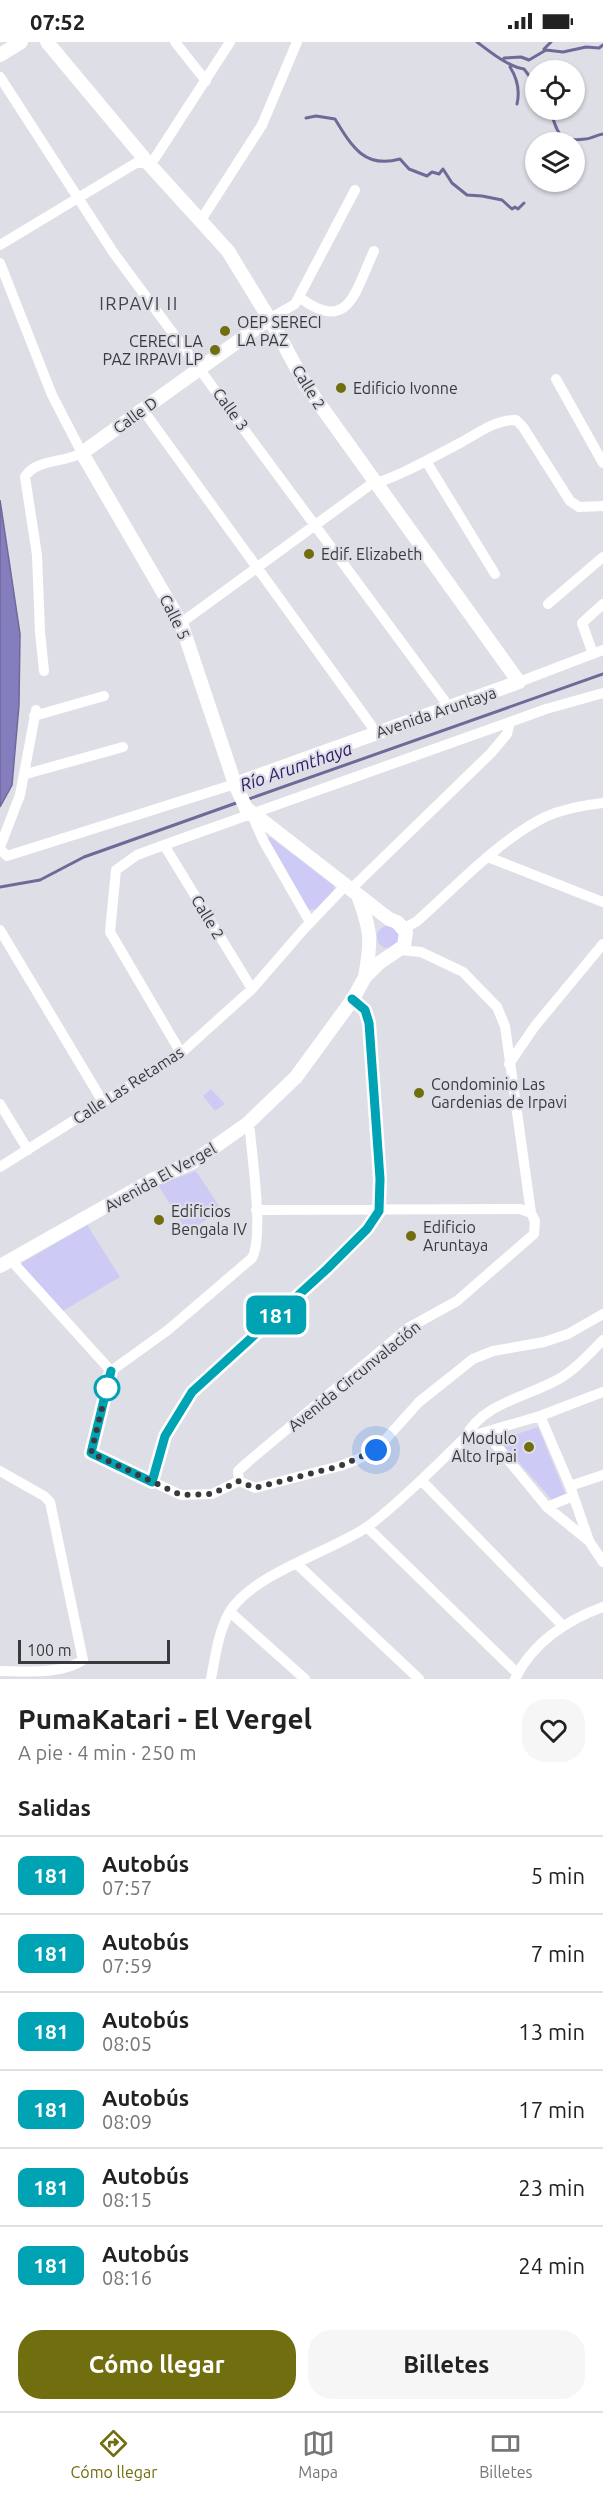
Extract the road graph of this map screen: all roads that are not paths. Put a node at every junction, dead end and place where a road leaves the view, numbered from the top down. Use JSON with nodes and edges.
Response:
{"nodes":[{"id":1,"x":21,"y":42,"type":"edge"},
{"id":2,"x":175,"y":42,"type":"edge"},
{"id":3,"x":230,"y":42,"type":"edge"},
{"id":4,"x":297,"y":42,"type":"edge"},
{"id":5,"x":52,"y":43,"type":"edge"},
{"id":6,"x":0,"y":55,"type":"edge"},
{"id":7,"x":0,"y":77,"type":"edge"},
{"id":8,"x":206,"y":81,"type":"junction"},
{"id":9,"x":148,"y":163,"type":"junction"},
{"id":10,"x":355,"y":190,"type":"dead end"},
{"id":11,"x":78,"y":199,"type":"junction"},
{"id":12,"x":201,"y":220,"type":"junction"},
{"id":13,"x":0,"y":245,"type":"edge"},
{"id":14,"x":374,"y":251,"type":"dead end"},
{"id":15,"x":0,"y":263,"type":"edge"},
{"id":16,"x":299,"y":297,"type":"junction"},
{"id":17,"x":269,"y":319,"type":"junction"},
{"id":18,"x":200,"y":367,"type":"junction"},
{"id":19,"x":556,"y":379,"type":"dead end"},
{"id":20,"x":142,"y":410,"type":"junction"},
{"id":21,"x":82,"y":453,"type":"junction"},
{"id":22,"x":426,"y":461,"type":"junction"},
{"id":23,"x":603,"y":463,"type":"edge"},
{"id":24,"x":376,"y":483,"type":"junction"},
{"id":25,"x":603,"y":506,"type":"edge"},
{"id":26,"x":315,"y":526,"type":"junction"},
{"id":27,"x":603,"y":557,"type":"edge"},
{"id":28,"x":257,"y":568,"type":"junction"},
{"id":29,"x":495,"y":574,"type":"dead end"},
{"id":30,"x":548,"y":604,"type":"dead end"},
{"id":31,"x":603,"y":604,"type":"edge"},
{"id":32,"x":181,"y":623,"type":"junction"},
{"id":33,"x":598,"y":652,"type":"edge"},
{"id":34,"x":44,"y":671,"type":"dead end"},
{"id":35,"x":519,"y":682,"type":"junction"},
{"id":36,"x":603,"y":693,"type":"edge"},
{"id":37,"x":104,"y":696,"type":"dead end"},
{"id":38,"x":446,"y":708,"type":"junction"},
{"id":39,"x":510,"y":722,"type":"junction"},
{"id":40,"x":374,"y":733,"type":"junction"},
{"id":41,"x":123,"y":747,"type":"dead end"},
{"id":42,"x":26,"y":774,"type":"junction"},
{"id":43,"x":237,"y":789,"type":"junction"},
{"id":44,"x":603,"y":802,"type":"edge"},
{"id":45,"x":249,"y":811,"type":"junction"},
{"id":46,"x":164,"y":845,"type":"junction"},
{"id":47,"x":0,"y":848,"type":"edge"},
{"id":48,"x":488,"y":857,"type":"junction"},
{"id":49,"x":351,"y":890,"type":"junction"},
{"id":50,"x":603,"y":902,"type":"edge"},
{"id":51,"x":389,"y":919,"type":"junction"},
{"id":52,"x":310,"y":922,"type":"junction"},
{"id":53,"x":404,"y":928,"type":"junction"},
{"id":54,"x":0,"y":930,"type":"edge"},
{"id":55,"x":370,"y":938,"type":"junction"},
{"id":56,"x":603,"y":944,"type":"edge"},
{"id":57,"x":396,"y":952,"type":"junction"},
{"id":58,"x":365,"y":977,"type":"junction"},
{"id":59,"x":252,"y":989,"type":"junction"},
{"id":60,"x":352,"y":999,"type":"junction"},
{"id":61,"x":181,"y":1053,"type":"junction"},
{"id":62,"x":509,"y":1064,"type":"junction"},
{"id":63,"x":103,"y":1102,"type":"junction"},
{"id":64,"x":0,"y":1104,"type":"edge"},
{"id":65,"x":247,"y":1124,"type":"junction"},
{"id":66,"x":27,"y":1150,"type":"junction"},
{"id":67,"x":0,"y":1167,"type":"edge"},
{"id":68,"x":256,"y":1210,"type":"junction"},
{"id":69,"x":379,"y":1211,"type":"junction"},
{"id":70,"x":531,"y":1213,"type":"junction"},
{"id":71,"x":6,"y":1263,"type":"edge"},
{"id":72,"x":603,"y":1314,"type":"edge"},
{"id":73,"x":603,"y":1340,"type":"edge"},
{"id":74,"x":111,"y":1371,"type":"junction"},
{"id":75,"x":603,"y":1392,"type":"edge"},
{"id":76,"x":540,"y":1416,"type":"junction"},
{"id":77,"x":486,"y":1433,"type":"junction"},
{"id":78,"x":465,"y":1438,"type":"junction"},
{"id":79,"x":0,"y":1471,"type":"edge"},
{"id":80,"x":603,"y":1475,"type":"edge"},
{"id":81,"x":421,"y":1479,"type":"junction"},
{"id":82,"x":239,"y":1481,"type":"junction"},
{"id":83,"x":152,"y":1482,"type":"junction"},
{"id":84,"x":572,"y":1491,"type":"junction"},
{"id":85,"x":547,"y":1507,"type":"junction"},
{"id":86,"x":366,"y":1527,"type":"junction"},
{"id":87,"x":589,"y":1541,"type":"junction"},
{"id":88,"x":603,"y":1562,"type":"edge"},
{"id":89,"x":297,"y":1564,"type":"junction"},
{"id":90,"x":603,"y":1607,"type":"edge"},
{"id":91,"x":230,"y":1612,"type":"junction"},
{"id":92,"x":563,"y":1626,"type":"junction"},
{"id":93,"x":0,"y":1671,"type":"edge"},
{"id":94,"x":37,"y":1675,"type":"edge"},
{"id":95,"x":517,"y":1677,"type":"edge"},
{"id":96,"x":211,"y":1679,"type":"edge"},
{"id":97,"x":305,"y":1679,"type":"edge"},
{"id":98,"x":419,"y":1679,"type":"edge"}],
"edges":[{"from":1,"to":6,"type":"main road"},
{"from":2,"to":8,"type":"street"},
{"from":3,"to":8,"type":"street"},
{"from":4,"to":12,"type":"street"},
{"from":5,"to":9,"type":"main road","name":"Calle 2"},
{"from":7,"to":11,"type":"street","name":"Calle 3"},
{"from":8,"to":9,"type":"street"},
{"from":9,"to":11,"type":"street"},
{"from":9,"to":12,"type":"main road","name":"Calle 2"},
{"from":10,"to":16,"type":"street","name":"Calle D"},
{"from":11,"to":13,"type":"street"},
{"from":11,"to":18,"type":"street","name":"Calle 3"},
{"from":12,"to":17,"type":"main road","name":"Calle 2"},
{"from":14,"to":16,"type":"street"},
{"from":15,"to":21,"type":"street"},
{"from":16,"to":17,"type":"street","name":"Calle D"},
{"from":17,"to":18,"type":"main road","name":"Calle D"},
{"from":17,"to":24,"type":"main road","name":"Calle 2"},
{"from":18,"to":20,"type":"main road","name":"Calle D"},
{"from":18,"to":26,"type":"street","name":"Calle 3"},
{"from":19,"to":23,"type":"street"},
{"from":20,"to":21,"type":"main road","name":"Calle D"},
{"from":20,"to":28,"type":"street"},
{"from":21,"to":32,"type":"main road","name":"Calle 5"},
{"from":21,"to":34,"type":"street","name":"Calle D"},
{"from":22,"to":24,"type":"street"},
{"from":22,"to":25,"type":"street"},
{"from":22,"to":29,"type":"street"},
{"from":24,"to":26,"type":"street"},
{"from":24,"to":35,"type":"main road","name":"Calle 2"},
{"from":26,"to":28,"type":"street"},
{"from":26,"to":38,"type":"street","name":"Calle 3"},
{"from":27,"to":30,"type":"street"},
{"from":28,"to":32,"type":"street"},
{"from":28,"to":40,"type":"street"},
{"from":31,"to":33,"type":"street"},
{"from":32,"to":43,"type":"main road","name":"Calle 5"},
{"from":33,"to":35,"type":"street","name":"Avenida Aruntaya"},
{"from":35,"to":38,"type":"main road","name":"Avenida Aruntaya"},
{"from":36,"to":39,"type":"street"},
{"from":37,"to":42,"type":"street"},
{"from":38,"to":40,"type":"main road","name":"Avenida Aruntaya"},
{"from":39,"to":45,"type":"street"},
{"from":39,"to":49,"type":"street","name":"Calle Las Retamas"},
{"from":40,"to":43,"type":"main road","name":"Avenida Aruntaya"},
{"from":41,"to":42,"type":"street"},
{"from":42,"to":47,"type":"street"},
{"from":43,"to":45,"type":"main road"},
{"from":43,"to":47,"type":"street"},
{"from":44,"to":48,"type":"street"},
{"from":45,"to":46,"type":"street"},
{"from":45,"to":49,"type":"main road"},
{"from":45,"to":52,"type":"street"},
{"from":46,"to":59,"type":"street","name":"Calle 2"},
{"from":46,"to":61,"type":"street"},
{"from":48,"to":50,"type":"street"},
{"from":48,"to":53,"type":"street"},
{"from":49,"to":51,"type":"main road"},
{"from":49,"to":52,"type":"street","name":"Calle Las Retamas"},
{"from":49,"to":55,"type":"main road"},
{"from":51,"to":53,"type":"main road"},
{"from":51,"to":55,"type":"main road"},
{"from":52,"to":59,"type":"street","name":"Calle Las Retamas"},
{"from":53,"to":57,"type":"main road"},
{"from":54,"to":63,"type":"street"},
{"from":55,"to":57,"type":"main road"},
{"from":55,"to":58,"type":"main road"},
{"from":56,"to":62,"type":"street"},
{"from":57,"to":58,"type":"main road"},
{"from":57,"to":62,"type":"street","name":"Avenida Circunvalación"},
{"from":58,"to":60,"type":"main road","name":"Avenida El Vergel"},
{"from":59,"to":61,"type":"street","name":"Calle Las Retamas"},
{"from":60,"to":65,"type":"main road","name":"Avenida El Vergel"},
{"from":60,"to":69,"type":"street"},
{"from":61,"to":63,"type":"street","name":"Calle Las Retamas"},
{"from":62,"to":70,"type":"street","name":"Avenida Circunvalación"},
{"from":63,"to":66,"type":"street","name":"Calle Las Retamas"},
{"from":64,"to":66,"type":"street"},
{"from":65,"to":68,"type":"street"},
{"from":65,"to":71,"type":"main road","name":"Avenida El Vergel"},
{"from":66,"to":67,"type":"street","name":"Calle Las Retamas"},
{"from":68,"to":69,"type":"street"},
{"from":68,"to":74,"type":"street"},
{"from":69,"to":70,"type":"street"},
{"from":69,"to":83,"type":"street"},
{"from":70,"to":82,"type":"street","name":"Avenida Circunvalación"},
{"from":71,"to":74,"type":"street"},
{"from":72,"to":82,"type":"street"},
{"from":73,"to":78,"type":"street"},
{"from":74,"to":83,"type":"street"},
{"from":75,"to":76,"type":"street"},
{"from":76,"to":77,"type":"street"},
{"from":76,"to":84,"type":"street"},
{"from":77,"to":78,"type":"street"},
{"from":77,"to":85,"type":"street"},
{"from":78,"to":81,"type":"street"},
{"from":79,"to":94,"type":"street"},
{"from":80,"to":84,"type":"street"},
{"from":81,"to":86,"type":"street"},
{"from":81,"to":92,"type":"street"},
{"from":82,"to":83,"type":"street"},
{"from":84,"to":85,"type":"street"},
{"from":84,"to":87,"type":"street"},
{"from":85,"to":87,"type":"street"},
{"from":86,"to":89,"type":"street"},
{"from":86,"to":95,"type":"street"},
{"from":87,"to":88,"type":"street"},
{"from":89,"to":91,"type":"street"},
{"from":89,"to":98,"type":"street"},
{"from":90,"to":92,"type":"street"},
{"from":91,"to":96,"type":"street"},
{"from":91,"to":97,"type":"street"},
{"from":92,"to":95,"type":"street"},
{"from":93,"to":94,"type":"street"}]}
